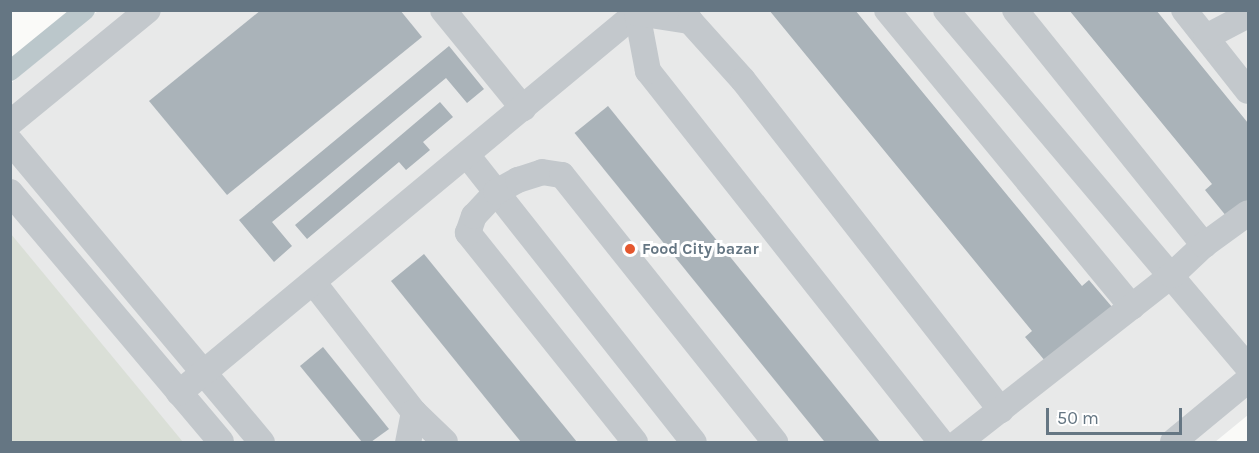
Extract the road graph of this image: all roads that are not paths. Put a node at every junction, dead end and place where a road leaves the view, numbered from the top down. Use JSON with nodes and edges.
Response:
{"nodes":[{"id":1,"x":148,"y":10,"type":"edge"},
{"id":2,"x":442,"y":10,"type":"edge"},
{"id":3,"x":887,"y":10,"type":"edge"},
{"id":4,"x":946,"y":10,"type":"edge"},
{"id":5,"x":1015,"y":10,"type":"edge"},
{"id":6,"x":1184,"y":10,"type":"edge"},
{"id":7,"x":639,"y":12,"type":"edge"},
{"id":8,"x":1248,"y":15,"type":"edge"},
{"id":9,"x":1206,"y":38,"type":"junction"},
{"id":10,"x":1248,"y":91,"type":"edge"},
{"id":11,"x":523,"y":108,"type":"junction"},
{"id":12,"x":10,"y":123,"type":"edge"},
{"id":13,"x":10,"y":141,"type":"edge"},
{"id":14,"x":467,"y":155,"type":"junction"},
{"id":15,"x":10,"y":192,"type":"edge"},
{"id":16,"x":496,"y":192,"type":"junction"},
{"id":17,"x":1248,"y":213,"type":"edge"},
{"id":18,"x":1204,"y":245,"type":"junction"},
{"id":19,"x":1172,"y":275,"type":"junction"},
{"id":20,"x":313,"y":282,"type":"junction"},
{"id":21,"x":1132,"y":307,"type":"junction"},
{"id":22,"x":1248,"y":368,"type":"edge"},
{"id":23,"x":204,"y":373,"type":"junction"},
{"id":24,"x":1248,"y":380,"type":"edge"},
{"id":25,"x":180,"y":393,"type":"junction"},
{"id":26,"x":1000,"y":410,"type":"junction"},
{"id":27,"x":414,"y":412,"type":"junction"},
{"id":28,"x":973,"y":438,"type":"edge"},
{"id":29,"x":221,"y":442,"type":"edge"},
{"id":30,"x":262,"y":442,"type":"edge"},
{"id":31,"x":408,"y":442,"type":"edge"},
{"id":32,"x":446,"y":442,"type":"edge"},
{"id":33,"x":635,"y":442,"type":"edge"},
{"id":34,"x":694,"y":442,"type":"edge"},
{"id":35,"x":775,"y":442,"type":"edge"},
{"id":36,"x":941,"y":442,"type":"edge"},
{"id":37,"x":1173,"y":442,"type":"edge"}],
"edges":[{"from":1,"to":12,"type":"lane"},
{"from":2,"to":11,"type":"lane"},
{"from":3,"to":21,"type":"lane"},
{"from":4,"to":19,"type":"lane"},
{"from":5,"to":18,"type":"lane"},
{"from":6,"to":9,"type":"lane"},
{"from":7,"to":11,"type":"lane"},
{"from":7,"to":26,"type":"lane"},
{"from":7,"to":36,"type":"lane"},
{"from":8,"to":9,"type":"lane"},
{"from":9,"to":10,"type":"lane"},
{"from":11,"to":14,"type":"lane"},
{"from":13,"to":23,"type":"lane"},
{"from":14,"to":16,"type":"lane"},
{"from":14,"to":20,"type":"lane"},
{"from":15,"to":25,"type":"lane"},
{"from":16,"to":33,"type":"lane"},
{"from":16,"to":34,"type":"lane"},
{"from":16,"to":35,"type":"lane"},
{"from":17,"to":18,"type":"lane"},
{"from":18,"to":19,"type":"lane"},
{"from":19,"to":21,"type":"lane"},
{"from":19,"to":22,"type":"lane"},
{"from":20,"to":23,"type":"lane"},
{"from":20,"to":27,"type":"lane"},
{"from":21,"to":26,"type":"lane"},
{"from":23,"to":25,"type":"lane"},
{"from":23,"to":30,"type":"lane"},
{"from":24,"to":37,"type":"lane"},
{"from":25,"to":29,"type":"lane"},
{"from":26,"to":28,"type":"lane"},
{"from":27,"to":31,"type":"lane"},
{"from":27,"to":32,"type":"lane"}]}
